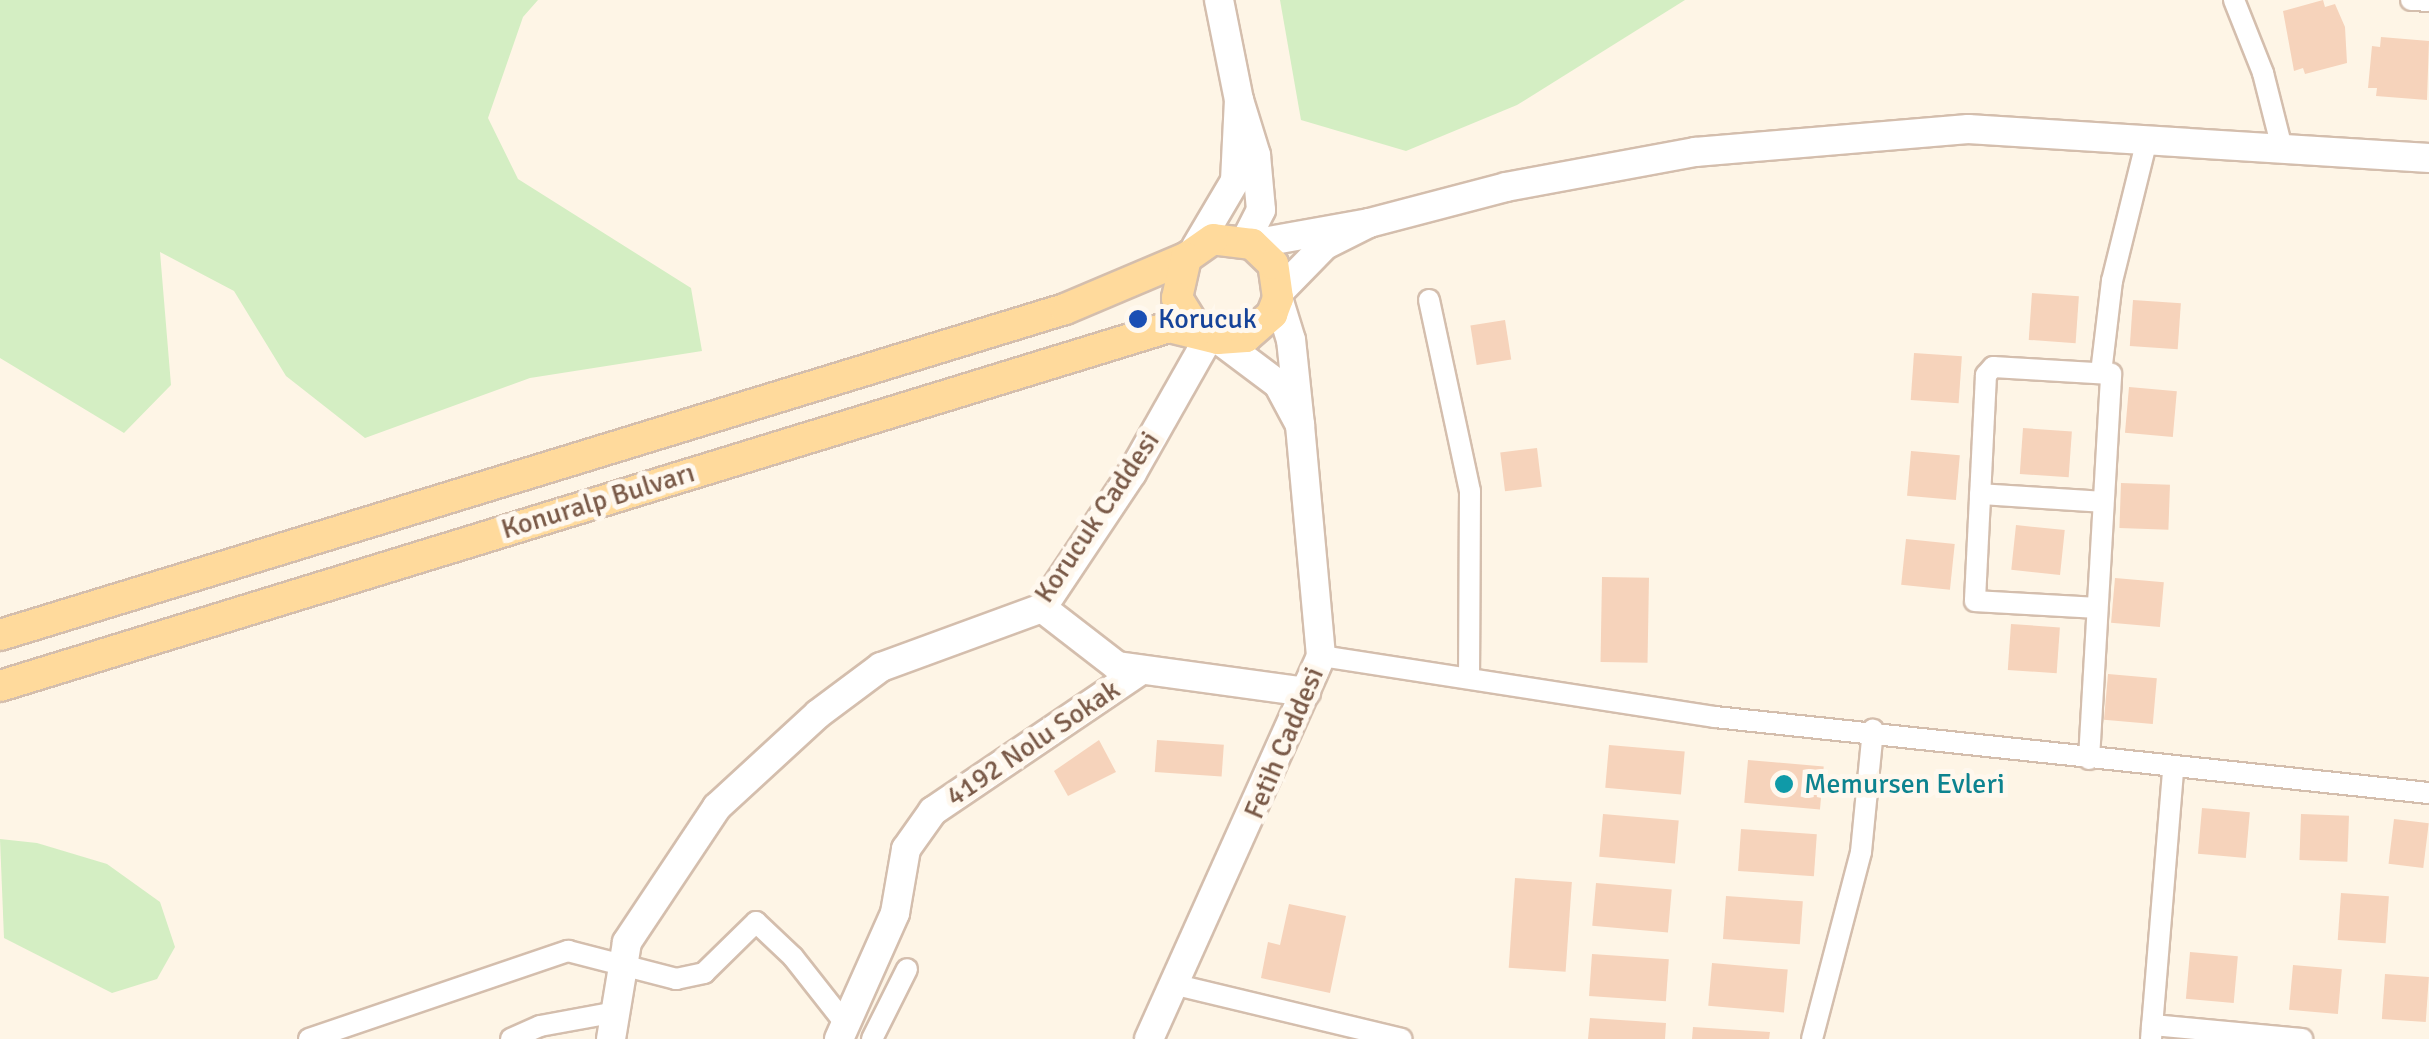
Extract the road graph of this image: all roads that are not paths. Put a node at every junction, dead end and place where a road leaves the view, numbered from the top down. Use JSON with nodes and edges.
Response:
{"nodes":[{"id":1,"x":1219,"y":0,"type":"edge"},
{"id":2,"x":2234,"y":0,"type":"edge"},
{"id":3,"x":2412,"y":0,"type":"edge"},
{"id":4,"x":2429,"y":1,"type":"edge"},
{"id":5,"x":1239,"y":100,"type":"junction"},
{"id":6,"x":2147,"y":140,"type":"junction"},
{"id":7,"x":2282,"y":148,"type":"junction"},
{"id":8,"x":2429,"y":158,"type":"edge"},
{"id":9,"x":1368,"y":222,"type":"junction"},
{"id":10,"x":1248,"y":243,"type":"junction"},
{"id":11,"x":1191,"y":252,"type":"junction"},
{"id":12,"x":1278,"y":296,"type":"junction"},
{"id":13,"x":1429,"y":300,"type":"dead end"},
{"id":14,"x":1208,"y":335,"type":"junction"},
{"id":15,"x":2101,"y":373,"type":"junction"},
{"id":16,"x":1300,"y":425,"type":"junction"},
{"id":17,"x":1980,"y":494,"type":"junction"},
{"id":18,"x":2104,"y":502,"type":"junction"},
{"id":19,"x":1042,"y":608,"type":"junction"},
{"id":20,"x":2097,"y":608,"type":"junction"},
{"id":21,"x":0,"y":635,"type":"edge"},
{"id":22,"x":1321,"y":656,"type":"junction"},
{"id":23,"x":1140,"y":670,"type":"junction"},
{"id":24,"x":1469,"y":675,"type":"junction"},
{"id":25,"x":0,"y":686,"type":"edge"},
{"id":26,"x":1306,"y":692,"type":"junction"},
{"id":27,"x":1872,"y":730,"type":"junction"},
{"id":28,"x":2089,"y":759,"type":"junction"},
{"id":29,"x":2173,"y":769,"type":"junction"},
{"id":30,"x":2429,"y":793,"type":"edge"},
{"id":31,"x":623,"y":969,"type":"junction"},
{"id":32,"x":907,"y":969,"type":"dead end"},
{"id":33,"x":1176,"y":985,"type":"junction"},
{"id":34,"x":614,"y":1026,"type":"edge"},
{"id":35,"x":842,"y":1031,"type":"edge"},
{"id":36,"x":2151,"y":1032,"type":"edge"},
{"id":37,"x":309,"y":1039,"type":"edge"},
{"id":38,"x":510,"y":1039,"type":"edge"},
{"id":39,"x":872,"y":1039,"type":"edge"},
{"id":40,"x":1150,"y":1039,"type":"edge"},
{"id":41,"x":1402,"y":1039,"type":"edge"},
{"id":42,"x":1812,"y":1039,"type":"edge"},
{"id":43,"x":2302,"y":1039,"type":"edge"}],
"edges":[{"from":1,"to":5,"type":"street"},
{"from":2,"to":7,"type":"street"},
{"from":3,"to":4,"type":"street"},
{"from":5,"to":10,"type":"street"},
{"from":5,"to":11,"type":"street"},
{"from":6,"to":7,"type":"street"},
{"from":6,"to":9,"type":"street"},
{"from":6,"to":15,"type":"street"},
{"from":7,"to":8,"type":"street"},
{"from":9,"to":10,"type":"street"},
{"from":9,"to":12,"type":"street"},
{"from":10,"to":11,"type":"main road"},
{"from":10,"to":12,"type":"main road"},
{"from":11,"to":14,"type":"main road"},
{"from":11,"to":21,"type":"main road","name":"Konuralp Bulvarı"},
{"from":12,"to":14,"type":"main road"},
{"from":12,"to":16,"type":"street","name":"Fetih Caddesi"},
{"from":13,"to":24,"type":"street"},
{"from":14,"to":16,"type":"street","name":"Fetih Caddesi"},
{"from":14,"to":19,"type":"street","name":"Korucuk Caddesi"},
{"from":14,"to":25,"type":"main road","name":"Konuralp Bulvarı"},
{"from":15,"to":17,"type":"street"},
{"from":15,"to":18,"type":"street"},
{"from":16,"to":22,"type":"street","name":"Fetih Caddesi"},
{"from":17,"to":18,"type":"street"},
{"from":17,"to":20,"type":"street"},
{"from":18,"to":20,"type":"street"},
{"from":19,"to":23,"type":"street"},
{"from":19,"to":31,"type":"street","name":"Korucuk Caddesi"},
{"from":20,"to":28,"type":"street"},
{"from":22,"to":24,"type":"street"},
{"from":22,"to":26,"type":"street","name":"Fetih Caddesi"},
{"from":23,"to":26,"type":"street"},
{"from":23,"to":35,"type":"street","name":"4192 Nolu Sokak"},
{"from":24,"to":27,"type":"street"},
{"from":26,"to":33,"type":"street","name":"Fetih Caddesi"},
{"from":27,"to":28,"type":"street"},
{"from":27,"to":42,"type":"street"},
{"from":28,"to":29,"type":"street"},
{"from":29,"to":30,"type":"street"},
{"from":29,"to":36,"type":"street"},
{"from":31,"to":34,"type":"street","name":"Korucuk Caddesi"},
{"from":31,"to":35,"type":"street"},
{"from":31,"to":37,"type":"street"},
{"from":32,"to":39,"type":"street"},
{"from":33,"to":40,"type":"street","name":"Fetih Caddesi"},
{"from":33,"to":41,"type":"street"},
{"from":34,"to":38,"type":"street"},
{"from":36,"to":43,"type":"street"}]}
